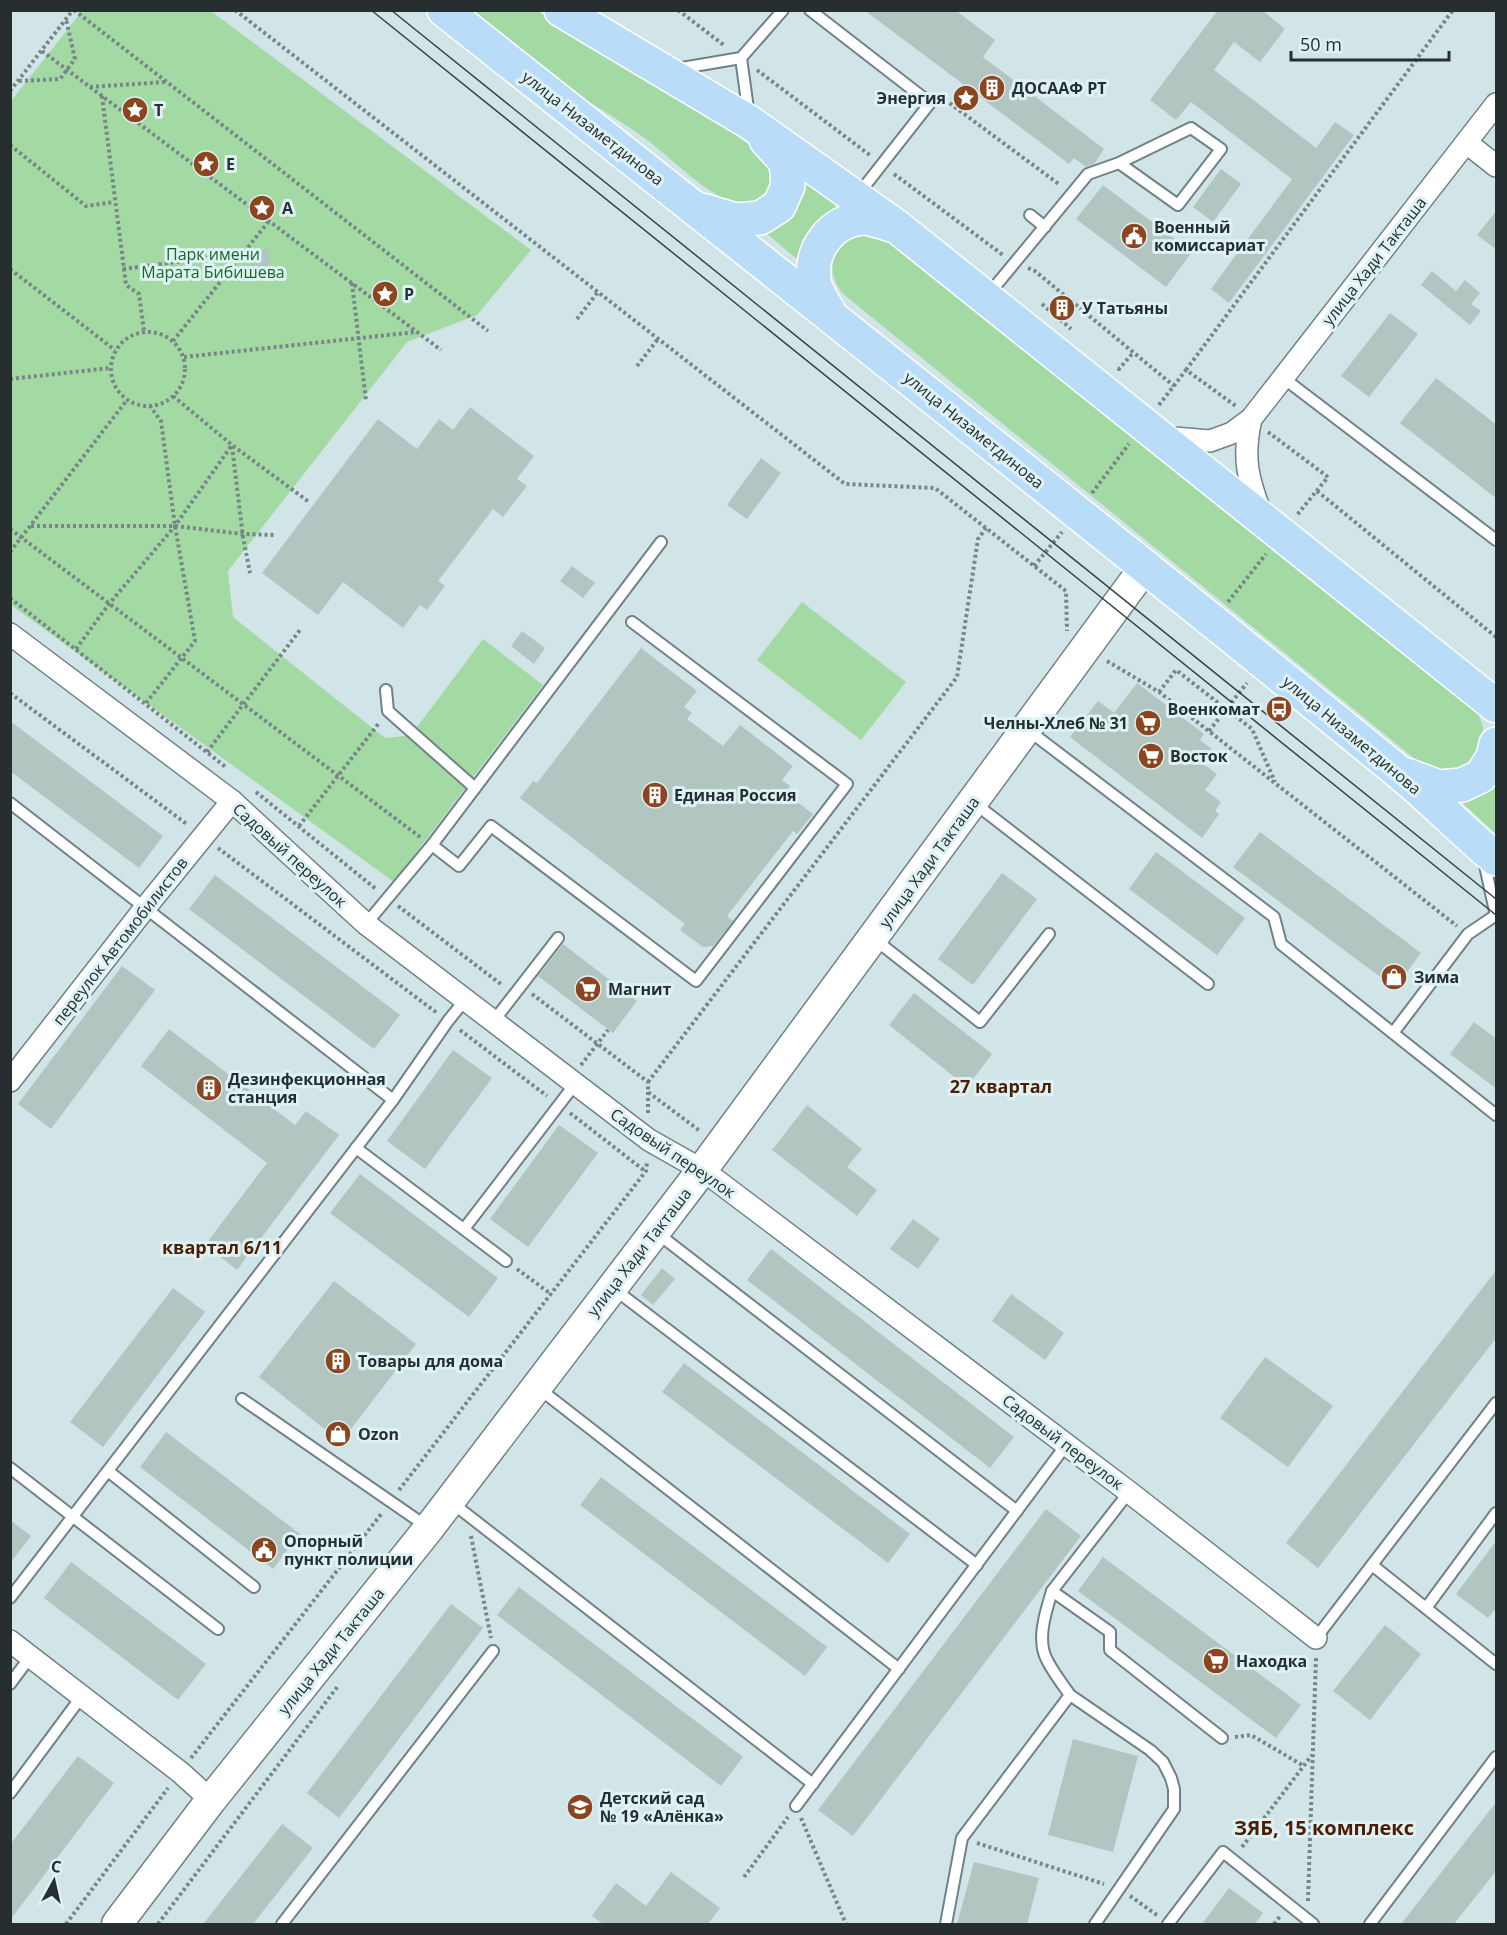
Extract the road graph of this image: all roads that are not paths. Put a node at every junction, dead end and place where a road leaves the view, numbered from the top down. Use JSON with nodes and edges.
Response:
{"nodes":[{"id":1,"x":444,"y":10,"type":"edge"},
{"id":2,"x":561,"y":10,"type":"edge"},
{"id":3,"x":783,"y":10,"type":"edge"},
{"id":4,"x":810,"y":10,"type":"edge"},
{"id":5,"x":741,"y":58,"type":"junction"},
{"id":6,"x":663,"y":72,"type":"junction"},
{"id":7,"x":1497,"y":104,"type":"edge"},
{"id":8,"x":749,"y":122,"type":"junction"},
{"id":9,"x":1467,"y":143,"type":"junction"},
{"id":10,"x":1119,"y":163,"type":"junction"},
{"id":11,"x":1497,"y":166,"type":"edge"},
{"id":12,"x":855,"y":198,"type":"junction"},
{"id":13,"x":694,"y":208,"type":"junction"},
{"id":14,"x":1030,"y":215,"type":"dead end"},
{"id":15,"x":896,"y":226,"type":"junction"},
{"id":16,"x":1045,"y":227,"type":"junction"},
{"id":17,"x":986,"y":298,"type":"junction"},
{"id":18,"x":832,"y":317,"type":"junction"},
{"id":19,"x":1282,"y":377,"type":"junction"},
{"id":20,"x":1252,"y":420,"type":"junction"},
{"id":21,"x":1148,"y":431,"type":"junction"},
{"id":22,"x":1263,"y":520,"type":"junction"},
{"id":23,"x":1497,"y":540,"type":"edge"},
{"id":24,"x":661,"y":542,"type":"dead end"},
{"id":25,"x":1145,"y":567,"type":"junction"},
{"id":26,"x":632,"y":622,"type":"dead end"},
{"id":27,"x":10,"y":634,"type":"edge"},
{"id":28,"x":386,"y":690,"type":"dead end"},
{"id":29,"x":1490,"y":700,"type":"edge"},
{"id":30,"x":1026,"y":729,"type":"junction"},
{"id":31,"x":1497,"y":730,"type":"edge"},
{"id":32,"x":1497,"y":744,"type":"edge"},
{"id":33,"x":1400,"y":772,"type":"junction"},
{"id":34,"x":475,"y":788,"type":"junction"},
{"id":35,"x":232,"y":801,"type":"junction"},
{"id":36,"x":973,"y":801,"type":"junction"},
{"id":37,"x":10,"y":803,"type":"edge"},
{"id":38,"x":432,"y":845,"type":"junction"},
{"id":39,"x":1488,"y":852,"type":"edge"},
{"id":40,"x":145,"y":908,"type":"junction"},
{"id":41,"x":1496,"y":916,"type":"edge"},
{"id":42,"x":366,"y":924,"type":"junction"},
{"id":43,"x":1049,"y":934,"type":"dead end"},
{"id":44,"x":558,"y":938,"type":"dead end"},
{"id":45,"x":873,"y":938,"type":"junction"},
{"id":46,"x":1208,"y":984,"type":"dead end"},
{"id":47,"x":465,"y":1000,"type":"junction"},
{"id":48,"x":493,"y":1022,"type":"junction"},
{"id":49,"x":1393,"y":1033,"type":"junction"},
{"id":50,"x":10,"y":1081,"type":"edge"},
{"id":51,"x":572,"y":1082,"type":"junction"},
{"id":52,"x":393,"y":1100,"type":"junction"},
{"id":53,"x":1497,"y":1115,"type":"edge"},
{"id":54,"x":356,"y":1148,"type":"junction"},
{"id":55,"x":702,"y":1170,"type":"junction"},
{"id":56,"x":464,"y":1229,"type":"junction"},
{"id":57,"x":655,"y":1232,"type":"junction"},
{"id":58,"x":506,"y":1261,"type":"road end"},
{"id":59,"x":612,"y":1287,"type":"junction"},
{"id":60,"x":536,"y":1387,"type":"junction"},
{"id":61,"x":242,"y":1399,"type":"dead end"},
{"id":62,"x":1497,"y":1403,"type":"edge"},
{"id":63,"x":1066,"y":1445,"type":"junction"},
{"id":64,"x":10,"y":1468,"type":"edge"},
{"id":65,"x":108,"y":1471,"type":"junction"},
{"id":66,"x":1129,"y":1492,"type":"junction"},
{"id":67,"x":458,"y":1508,"type":"junction"},
{"id":68,"x":1017,"y":1511,"type":"junction"},
{"id":69,"x":1497,"y":1513,"type":"edge"},
{"id":70,"x":73,"y":1517,"type":"junction"},
{"id":71,"x":429,"y":1528,"type":"junction"},
{"id":72,"x":977,"y":1564,"type":"junction"},
{"id":73,"x":1372,"y":1565,"type":"junction"},
{"id":74,"x":254,"y":1587,"type":"dead end"},
{"id":75,"x":1052,"y":1591,"type":"junction"},
{"id":76,"x":10,"y":1598,"type":"edge"},
{"id":77,"x":1426,"y":1608,"type":"junction"},
{"id":78,"x":218,"y":1629,"type":"dead end"},
{"id":79,"x":1316,"y":1638,"type":"joint"},
{"id":80,"x":10,"y":1641,"type":"edge"},
{"id":81,"x":494,"y":1651,"type":"road end"},
{"id":82,"x":30,"y":1656,"type":"junction"},
{"id":83,"x":1497,"y":1664,"type":"edge"},
{"id":84,"x":899,"y":1669,"type":"junction"},
{"id":85,"x":10,"y":1684,"type":"edge"},
{"id":86,"x":1070,"y":1695,"type":"junction"},
{"id":87,"x":82,"y":1696,"type":"junction"},
{"id":88,"x":1222,"y":1738,"type":"road end"},
{"id":89,"x":1497,"y":1757,"type":"edge"},
{"id":90,"x":813,"y":1784,"type":"junction"},
{"id":91,"x":10,"y":1793,"type":"edge"},
{"id":92,"x":211,"y":1800,"type":"junction"},
{"id":93,"x":796,"y":1806,"type":"road end"},
{"id":94,"x":1310,"y":1922,"type":"edge"},
{"id":95,"x":117,"y":1924,"type":"edge"},
{"id":96,"x":282,"y":1924,"type":"edge"},
{"id":97,"x":946,"y":1924,"type":"edge"},
{"id":98,"x":1095,"y":1924,"type":"edge"},
{"id":99,"x":1168,"y":1924,"type":"edge"},
{"id":100,"x":1370,"y":1924,"type":"edge"}],
"edges":[{"from":1,"to":13,"type":"main road","name":"улица Низаметдинова"},
{"from":2,"to":6,"type":"main road"},
{"from":3,"to":5,"type":"lane"},
{"from":4,"to":12,"type":"lane"},
{"from":5,"to":6,"type":"lane"},
{"from":5,"to":8,"type":"lane"},
{"from":6,"to":8,"type":"main road"},
{"from":7,"to":9,"type":"street","name":"улица Хади Такташа"},
{"from":8,"to":12,"type":"main road"},
{"from":8,"to":13,"type":"main road"},
{"from":9,"to":11,"type":"street"},
{"from":9,"to":19,"type":"street","name":"улица Хади Такташа"},
{"from":10,"to":10,"type":"lane"},
{"from":10,"to":16,"type":"lane"},
{"from":12,"to":15,"type":"main road"},
{"from":13,"to":18,"type":"main road","name":"улица Низаметдинова"},
{"from":14,"to":16,"type":"lane"},
{"from":15,"to":17,"type":"main road"},
{"from":15,"to":18,"type":"main road"},
{"from":16,"to":17,"type":"lane"},
{"from":17,"to":21,"type":"main road"},
{"from":18,"to":25,"type":"main road","name":"улица Низаметдинова"},
{"from":19,"to":20,"type":"street","name":"улица Хади Такташа"},
{"from":19,"to":23,"type":"lane"},
{"from":20,"to":21,"type":"street"},
{"from":20,"to":22,"type":"street"},
{"from":21,"to":22,"type":"main road"},
{"from":22,"to":29,"type":"main road"},
{"from":24,"to":34,"type":"lane"},
{"from":25,"to":30,"type":"main road","name":"улица Хади Такташа"},
{"from":25,"to":33,"type":"main road","name":"улица Низаметдинова"},
{"from":26,"to":38,"type":"lane"},
{"from":27,"to":35,"type":"street","name":"Садовый переулок"},
{"from":28,"to":34,"type":"lane"},
{"from":29,"to":31,"type":"main road"},
{"from":30,"to":36,"type":"main road","name":"улица Хади Такташа"},
{"from":30,"to":49,"type":"lane"},
{"from":32,"to":33,"type":"main road"},
{"from":33,"to":39,"type":"main road","name":"улица Низаметдинова"},
{"from":34,"to":38,"type":"lane"},
{"from":35,"to":40,"type":"street","name":"переулок Автомобилистов"},
{"from":35,"to":42,"type":"street","name":"Садовый переулок"},
{"from":36,"to":45,"type":"main road","name":"улица Хади Такташа"},
{"from":36,"to":46,"type":"lane"},
{"from":37,"to":40,"type":"lane"},
{"from":38,"to":42,"type":"lane"},
{"from":39,"to":41,"type":"lane"},
{"from":40,"to":50,"type":"street","name":"переулок Автомобилистов"},
{"from":40,"to":52,"type":"lane"},
{"from":41,"to":49,"type":"lane"},
{"from":42,"to":47,"type":"street","name":"Садовый переулок"},
{"from":43,"to":45,"type":"lane"},
{"from":44,"to":48,"type":"lane"},
{"from":45,"to":55,"type":"main road","name":"улица Хади Такташа"},
{"from":47,"to":48,"type":"street","name":"Садовый переулок"},
{"from":47,"to":52,"type":"lane"},
{"from":48,"to":51,"type":"street","name":"Садовый переулок"},
{"from":49,"to":53,"type":"lane"},
{"from":51,"to":55,"type":"street","name":"Садовый переулок"},
{"from":51,"to":56,"type":"lane"},
{"from":52,"to":54,"type":"lane"},
{"from":54,"to":56,"type":"lane"},
{"from":54,"to":65,"type":"lane"},
{"from":55,"to":57,"type":"main road","name":"улица Хади Такташа"},
{"from":55,"to":63,"type":"street","name":"Садовый переулок"},
{"from":56,"to":58,"type":"lane"},
{"from":57,"to":59,"type":"main road","name":"улица Хади Такташа"},
{"from":57,"to":68,"type":"lane"},
{"from":59,"to":60,"type":"main road","name":"улица Хади Такташа"},
{"from":59,"to":72,"type":"lane"},
{"from":60,"to":67,"type":"main road","name":"улица Хади Такташа"},
{"from":60,"to":84,"type":"lane"},
{"from":61,"to":71,"type":"lane"},
{"from":62,"to":73,"type":"lane"},
{"from":63,"to":66,"type":"street","name":"Садовый переулок"},
{"from":63,"to":68,"type":"lane"},
{"from":64,"to":70,"type":"lane"},
{"from":65,"to":70,"type":"lane"},
{"from":65,"to":74,"type":"lane"},
{"from":66,"to":75,"type":"lane"},
{"from":66,"to":79,"type":"street","name":"Садовый переулок"},
{"from":67,"to":71,"type":"main road","name":"улица Хади Такташа"},
{"from":67,"to":90,"type":"lane"},
{"from":68,"to":72,"type":"lane"},
{"from":69,"to":77,"type":"lane"},
{"from":70,"to":76,"type":"lane"},
{"from":70,"to":78,"type":"lane"},
{"from":71,"to":92,"type":"main road","name":"улица Хади Такташа"},
{"from":72,"to":84,"type":"lane"},
{"from":73,"to":77,"type":"lane"},
{"from":73,"to":79,"type":"lane"},
{"from":75,"to":86,"type":"lane"},
{"from":75,"to":88,"type":"lane"},
{"from":77,"to":83,"type":"lane"},
{"from":80,"to":82,"type":"street"},
{"from":81,"to":96,"type":"lane"},
{"from":82,"to":85,"type":"lane"},
{"from":82,"to":87,"type":"street"},
{"from":84,"to":90,"type":"lane"},
{"from":86,"to":97,"type":"lane"},
{"from":86,"to":98,"type":"lane"},
{"from":87,"to":91,"type":"lane"},
{"from":87,"to":92,"type":"street"},
{"from":89,"to":100,"type":"lane"},
{"from":90,"to":93,"type":"lane"},
{"from":92,"to":95,"type":"main road","name":"улица Хади Такташа"},
{"from":94,"to":99,"type":"lane"}]}
